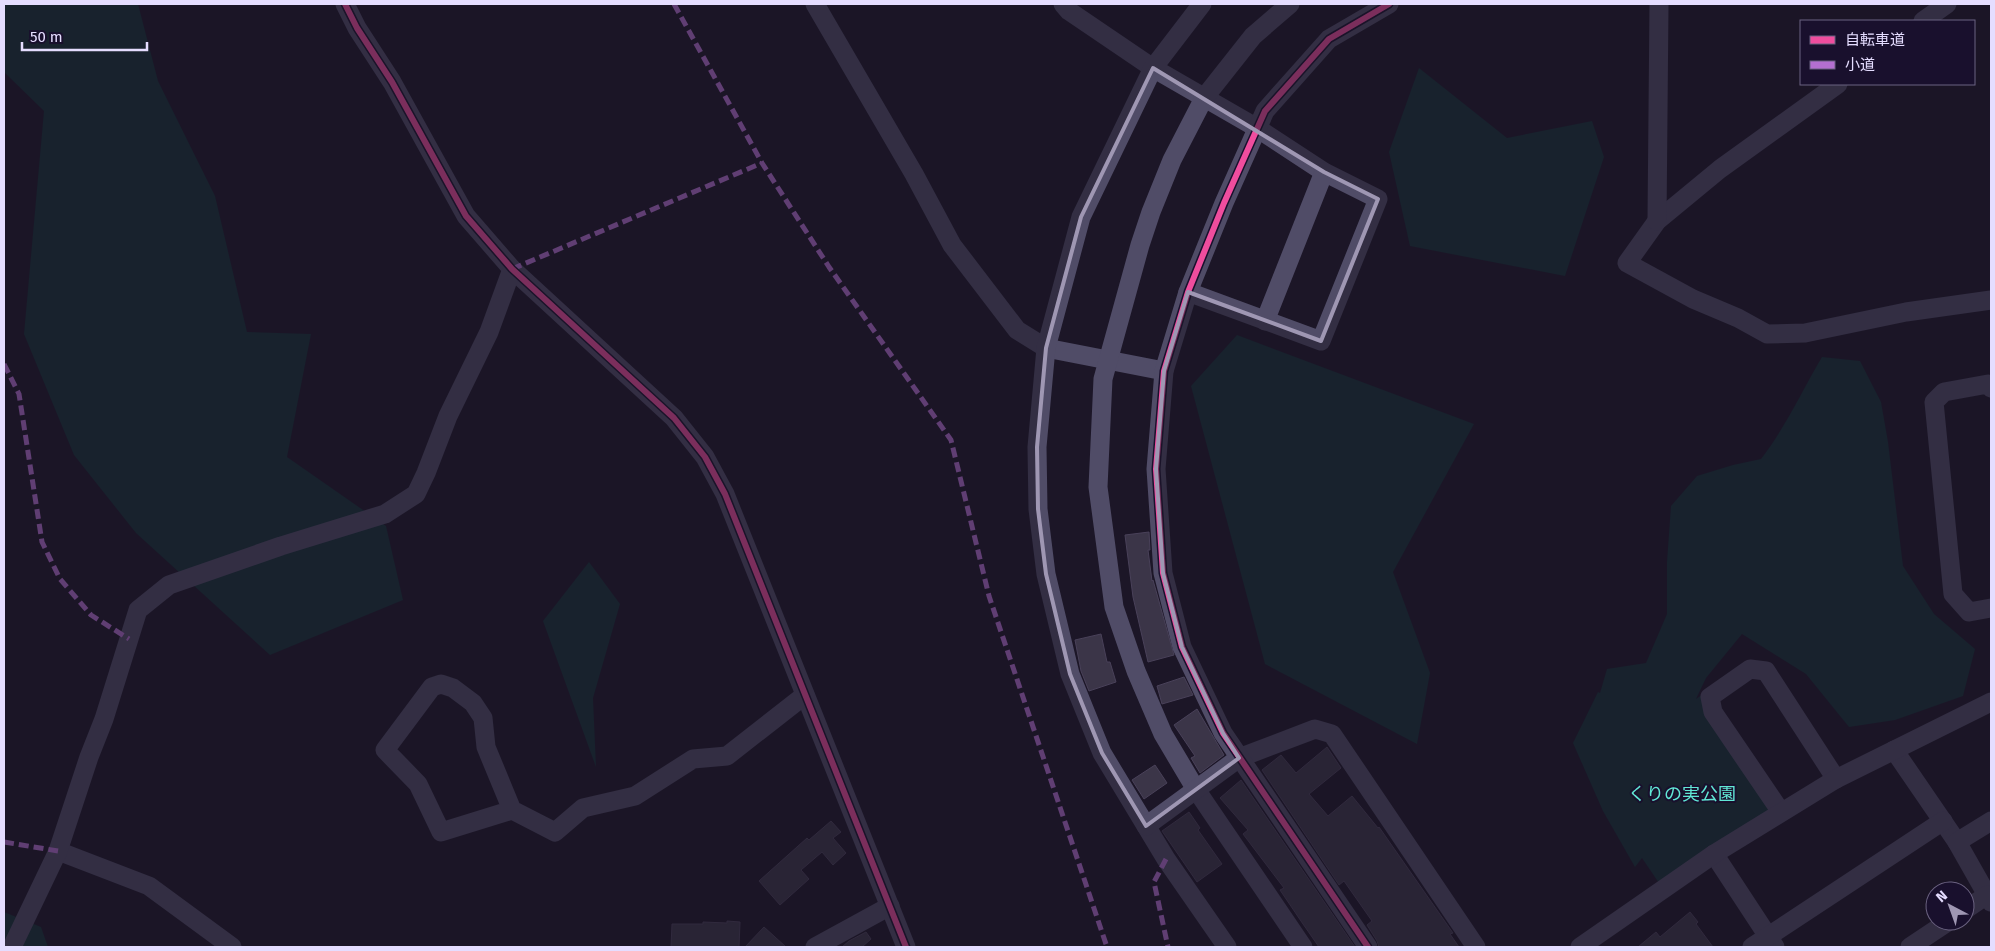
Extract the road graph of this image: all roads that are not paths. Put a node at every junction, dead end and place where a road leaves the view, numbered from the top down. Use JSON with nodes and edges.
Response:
{"nodes":[{"id":1,"x":345,"y":4,"type":"edge"},
{"id":2,"x":815,"y":4,"type":"edge"},
{"id":3,"x":1063,"y":4,"type":"edge"},
{"id":4,"x":1202,"y":4,"type":"edge"},
{"id":5,"x":1290,"y":4,"type":"edge"},
{"id":6,"x":1389,"y":4,"type":"edge"},
{"id":7,"x":1659,"y":4,"type":"edge"},
{"id":8,"x":1947,"y":4,"type":"edge"},
{"id":9,"x":1924,"y":20,"type":"edge"},
{"id":10,"x":1153,"y":68,"type":"junction"},
{"id":11,"x":1837,"y":85,"type":"edge"},
{"id":12,"x":1204,"y":98,"type":"junction"},
{"id":13,"x":1257,"y":128,"type":"junction"},
{"id":14,"x":1324,"y":172,"type":"junction"},
{"id":15,"x":1657,"y":221,"type":"junction"},
{"id":16,"x":512,"y":269,"type":"junction"},
{"id":17,"x":1188,"y":292,"type":"junction"},
{"id":18,"x":1991,"y":300,"type":"edge"},
{"id":19,"x":1265,"y":321,"type":"junction"},
{"id":20,"x":1046,"y":348,"type":"junction"},
{"id":21,"x":1108,"y":360,"type":"junction"},
{"id":22,"x":1164,"y":371,"type":"junction"},
{"id":23,"x":1991,"y":388,"type":"edge"},
{"id":24,"x":1991,"y":608,"type":"edge"},
{"id":25,"x":805,"y":695,"type":"junction"},
{"id":26,"x":1991,"y":702,"type":"edge"},
{"id":27,"x":1894,"y":750,"type":"junction"},
{"id":28,"x":1239,"y":758,"type":"junction"},
{"id":29,"x":1836,"y":778,"type":"junction"},
{"id":30,"x":1196,"y":788,"type":"junction"},
{"id":31,"x":512,"y":810,"type":"junction"},
{"id":32,"x":1782,"y":812,"type":"junction"},
{"id":33,"x":1943,"y":821,"type":"junction"},
{"id":34,"x":1991,"y":821,"type":"edge"},
{"id":35,"x":1146,"y":826,"type":"junction"},
{"id":36,"x":1957,"y":842,"type":"junction"},
{"id":37,"x":58,"y":851,"type":"junction"},
{"id":38,"x":1714,"y":854,"type":"junction"},
{"id":39,"x":1989,"y":898,"type":"edge"},
{"id":40,"x":1975,"y":905,"type":"edge"},
{"id":41,"x":890,"y":906,"type":"junction"},
{"id":42,"x":1934,"y":931,"type":"edge"},
{"id":43,"x":1772,"y":942,"type":"edge"},
{"id":44,"x":12,"y":947,"type":"edge"},
{"id":45,"x":232,"y":947,"type":"edge"},
{"id":46,"x":815,"y":947,"type":"edge"},
{"id":47,"x":906,"y":947,"type":"edge"},
{"id":48,"x":1227,"y":947,"type":"edge"},
{"id":49,"x":1303,"y":947,"type":"edge"},
{"id":50,"x":1368,"y":947,"type":"edge"},
{"id":51,"x":1476,"y":947,"type":"edge"},
{"id":52,"x":1580,"y":947,"type":"edge"},
{"id":53,"x":1752,"y":947,"type":"edge"},
{"id":54,"x":1910,"y":947,"type":"edge"}],
"edges":[{"from":1,"to":16,"type":"street"},
{"from":2,"to":20,"type":"street"},
{"from":3,"to":10,"type":"street"},
{"from":4,"to":10,"type":"street"},
{"from":5,"to":12,"type":"street"},
{"from":6,"to":13,"type":"street"},
{"from":7,"to":15,"type":"street"},
{"from":8,"to":9,"type":"street"},
{"from":10,"to":12,"type":"street"},
{"from":10,"to":20,"type":"street"},
{"from":11,"to":15,"type":"street"},
{"from":12,"to":13,"type":"street"},
{"from":12,"to":21,"type":"street"},
{"from":13,"to":14,"type":"street"},
{"from":13,"to":17,"type":"street"},
{"from":14,"to":19,"type":"street"},
{"from":14,"to":19,"type":"street"},
{"from":15,"to":18,"type":"street"},
{"from":16,"to":25,"type":"street"},
{"from":16,"to":37,"type":"street"},
{"from":17,"to":19,"type":"street"},
{"from":17,"to":22,"type":"street"},
{"from":20,"to":21,"type":"street"},
{"from":20,"to":35,"type":"street"},
{"from":21,"to":22,"type":"street"},
{"from":21,"to":30,"type":"street"},
{"from":22,"to":28,"type":"street"},
{"from":23,"to":24,"type":"street"},
{"from":25,"to":31,"type":"street"},
{"from":25,"to":41,"type":"street"},
{"from":26,"to":27,"type":"street"},
{"from":27,"to":29,"type":"street"},
{"from":27,"to":33,"type":"street"},
{"from":28,"to":30,"type":"street"},
{"from":28,"to":50,"type":"street"},
{"from":28,"to":51,"type":"street"},
{"from":29,"to":32,"type":"street"},
{"from":29,"to":32,"type":"street"},
{"from":30,"to":35,"type":"street"},
{"from":30,"to":49,"type":"street"},
{"from":31,"to":31,"type":"street"},
{"from":32,"to":38,"type":"street"},
{"from":33,"to":36,"type":"street"},
{"from":33,"to":43,"type":"street"},
{"from":34,"to":36,"type":"street"},
{"from":35,"to":48,"type":"street"},
{"from":36,"to":39,"type":"street"},
{"from":37,"to":44,"type":"street"},
{"from":37,"to":45,"type":"street"},
{"from":38,"to":43,"type":"street"},
{"from":38,"to":52,"type":"street"},
{"from":39,"to":40,"type":"street"},
{"from":41,"to":46,"type":"street"},
{"from":41,"to":47,"type":"street"},
{"from":42,"to":54,"type":"street"},
{"from":43,"to":53,"type":"street"}]}
